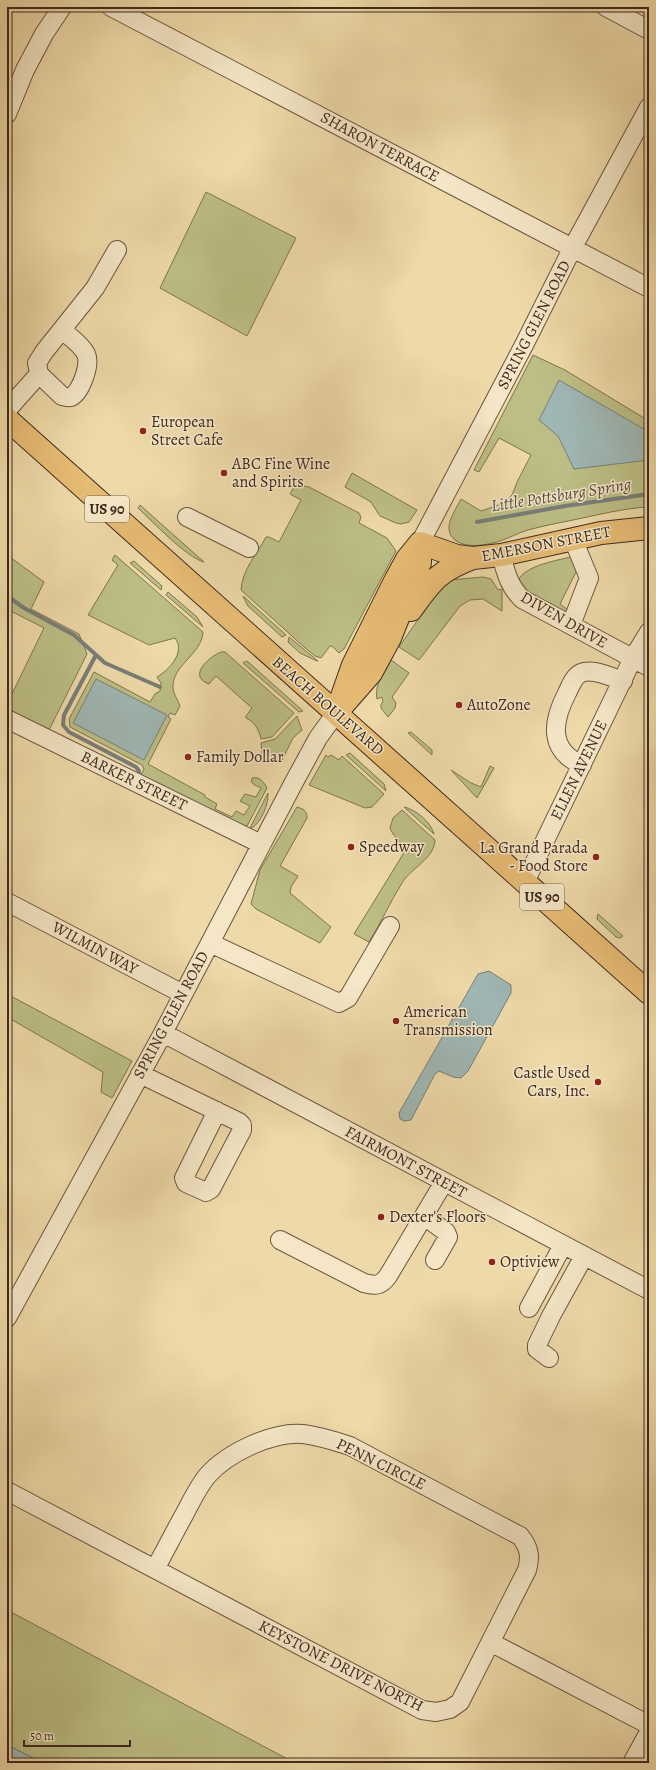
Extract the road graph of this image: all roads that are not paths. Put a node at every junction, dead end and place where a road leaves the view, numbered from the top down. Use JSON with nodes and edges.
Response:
{"nodes":[{"id":1,"x":62,"y":7,"type":"edge"},
{"id":2,"x":111,"y":7,"type":"edge"},
{"id":3,"x":606,"y":7,"type":"edge"},
{"id":4,"x":649,"y":30,"type":"edge"},
{"id":5,"x":649,"y":107,"type":"edge"},
{"id":6,"x":7,"y":114,"type":"edge"},
{"id":7,"x":573,"y":247,"type":"junction"},
{"id":8,"x":117,"y":250,"type":"dead end"},
{"id":9,"x":649,"y":288,"type":"edge"},
{"id":10,"x":62,"y":330,"type":"junction"},
{"id":11,"x":39,"y":374,"type":"junction"},
{"id":12,"x":7,"y":410,"type":"edge"},
{"id":13,"x":7,"y":419,"type":"edge"},
{"id":14,"x":187,"y":517,"type":"dead end"},
{"id":15,"x":649,"y":528,"type":"edge"},
{"id":16,"x":573,"y":539,"type":"junction"},
{"id":17,"x":420,"y":543,"type":"junction"},
{"id":18,"x":249,"y":548,"type":"dead end"},
{"id":19,"x":501,"y":555,"type":"junction"},
{"id":20,"x":473,"y":558,"type":"junction"},
{"id":21,"x":571,"y":625,"type":"junction"},
{"id":22,"x":649,"y":632,"type":"edge"},
{"id":23,"x":390,"y":638,"type":"junction"},
{"id":24,"x":641,"y":663,"type":"edge"},
{"id":25,"x":623,"y":681,"type":"junction"},
{"id":26,"x":336,"y":713,"type":"junction"},
{"id":27,"x":7,"y":719,"type":"edge"},
{"id":28,"x":582,"y":765,"type":"junction"},
{"id":29,"x":260,"y":844,"type":"junction"},
{"id":30,"x":525,"y":882,"type":"junction"},
{"id":31,"x":7,"y":902,"type":"edge"},
{"id":32,"x":390,"y":926,"type":"dead end"},
{"id":33,"x":210,"y":943,"type":"junction"},
{"id":34,"x":649,"y":993,"type":"edge"},
{"id":35,"x":183,"y":994,"type":"junction"},
{"id":36,"x":163,"y":1033,"type":"junction"},
{"id":37,"x":140,"y":1074,"type":"junction"},
{"id":38,"x":217,"y":1111,"type":"dead end"},
{"id":39,"x":444,"y":1182,"type":"junction"},
{"id":40,"x":424,"y":1216,"type":"junction"},
{"id":41,"x":280,"y":1240,"type":"dead end"},
{"id":42,"x":563,"y":1245,"type":"junction"},
{"id":43,"x":584,"y":1256,"type":"junction"},
{"id":44,"x":435,"y":1260,"type":"dead end"},
{"id":45,"x":649,"y":1290,"type":"edge"},
{"id":46,"x":12,"y":1297,"type":"edge"},
{"id":47,"x":529,"y":1308,"type":"dead end"},
{"id":48,"x":7,"y":1318,"type":"edge"},
{"id":49,"x":549,"y":1358,"type":"dead end"},
{"id":50,"x":7,"y":1491,"type":"edge"},
{"id":51,"x":155,"y":1569,"type":"junction"},
{"id":52,"x":492,"y":1643,"type":"junction"},
{"id":53,"x":649,"y":1725,"type":"edge"},
{"id":54,"x":649,"y":1732,"type":"edge"},
{"id":55,"x":632,"y":1763,"type":"edge"}],
"edges":[{"from":1,"to":6,"type":"street"},
{"from":2,"to":7,"type":"street","name":"SHARON TERRACE"},
{"from":3,"to":4,"type":"street"},
{"from":5,"to":7,"type":"street","name":"SPRING GLEN ROAD"},
{"from":7,"to":9,"type":"street","name":"SHARON TERRACE"},
{"from":7,"to":17,"type":"street","name":"SPRING GLEN ROAD"},
{"from":8,"to":10,"type":"street"},
{"from":10,"to":11,"type":"street"},
{"from":10,"to":11,"type":"street"},
{"from":11,"to":12,"type":"street"},
{"from":13,"to":26,"type":"main road","name":"BEACH BOULEVARD","number":"US 90"},
{"from":14,"to":18,"type":"street"},
{"from":15,"to":16,"type":"main road","name":"EMERSON STREET"},
{"from":16,"to":19,"type":"main road","name":"EMERSON STREET"},
{"from":16,"to":21,"type":"street"},
{"from":17,"to":20,"type":"main road","name":"EMERSON STREET"},
{"from":17,"to":23,"type":"main road","name":"SPRING GLEN ROAD"},
{"from":17,"to":26,"type":"main road","name":"SPRING GLEN ROAD"},
{"from":19,"to":20,"type":"main road","name":"EMERSON STREET"},
{"from":19,"to":21,"type":"street","name":"DIVEN DRIVE"},
{"from":20,"to":23,"type":"main road"},
{"from":21,"to":24,"type":"street","name":"DIVEN DRIVE"},
{"from":22,"to":24,"type":"street","name":"ELLEN AVENUE"},
{"from":23,"to":26,"type":"main road","name":"SPRING GLEN ROAD"},
{"from":24,"to":25,"type":"street","name":"ELLEN AVENUE"},
{"from":25,"to":28,"type":"street","name":"ELLEN AVENUE"},
{"from":25,"to":28,"type":"street"},
{"from":26,"to":29,"type":"street","name":"SPRING GLEN ROAD"},
{"from":26,"to":30,"type":"main road","name":"BEACH BOULEVARD","number":"US 90"},
{"from":27,"to":29,"type":"street","name":"BARKER STREET"},
{"from":28,"to":30,"type":"street","name":"ELLEN AVENUE"},
{"from":29,"to":33,"type":"street","name":"SPRING GLEN ROAD"},
{"from":30,"to":34,"type":"main road","name":"BEACH BOULEVARD","number":"US 90"},
{"from":31,"to":35,"type":"street","name":"WILMIN WAY"},
{"from":32,"to":33,"type":"street"},
{"from":33,"to":35,"type":"street","name":"SPRING GLEN ROAD"},
{"from":35,"to":36,"type":"street","name":"SPRING GLEN ROAD"},
{"from":36,"to":37,"type":"street","name":"SPRING GLEN ROAD"},
{"from":36,"to":39,"type":"street","name":"FAIRMONT STREET"},
{"from":37,"to":38,"type":"street"},
{"from":37,"to":46,"type":"street","name":"SPRING GLEN ROAD"},
{"from":39,"to":40,"type":"street"},
{"from":39,"to":42,"type":"street","name":"FAIRMONT STREET"},
{"from":40,"to":41,"type":"street"},
{"from":40,"to":44,"type":"street"},
{"from":42,"to":43,"type":"street","name":"FAIRMONT STREET"},
{"from":42,"to":47,"type":"street"},
{"from":43,"to":45,"type":"street","name":"FAIRMONT STREET"},
{"from":43,"to":49,"type":"street"},
{"from":46,"to":48,"type":"street","name":"SPRING GLEN ROAD"},
{"from":50,"to":51,"type":"street","name":"KEYSTONE DRIVE NORTH"},
{"from":51,"to":52,"type":"street","name":"KEYSTONE DRIVE NORTH"},
{"from":51,"to":52,"type":"street","name":"PENN CIRCLE"},
{"from":52,"to":53,"type":"street"},
{"from":54,"to":55,"type":"street"}]}
